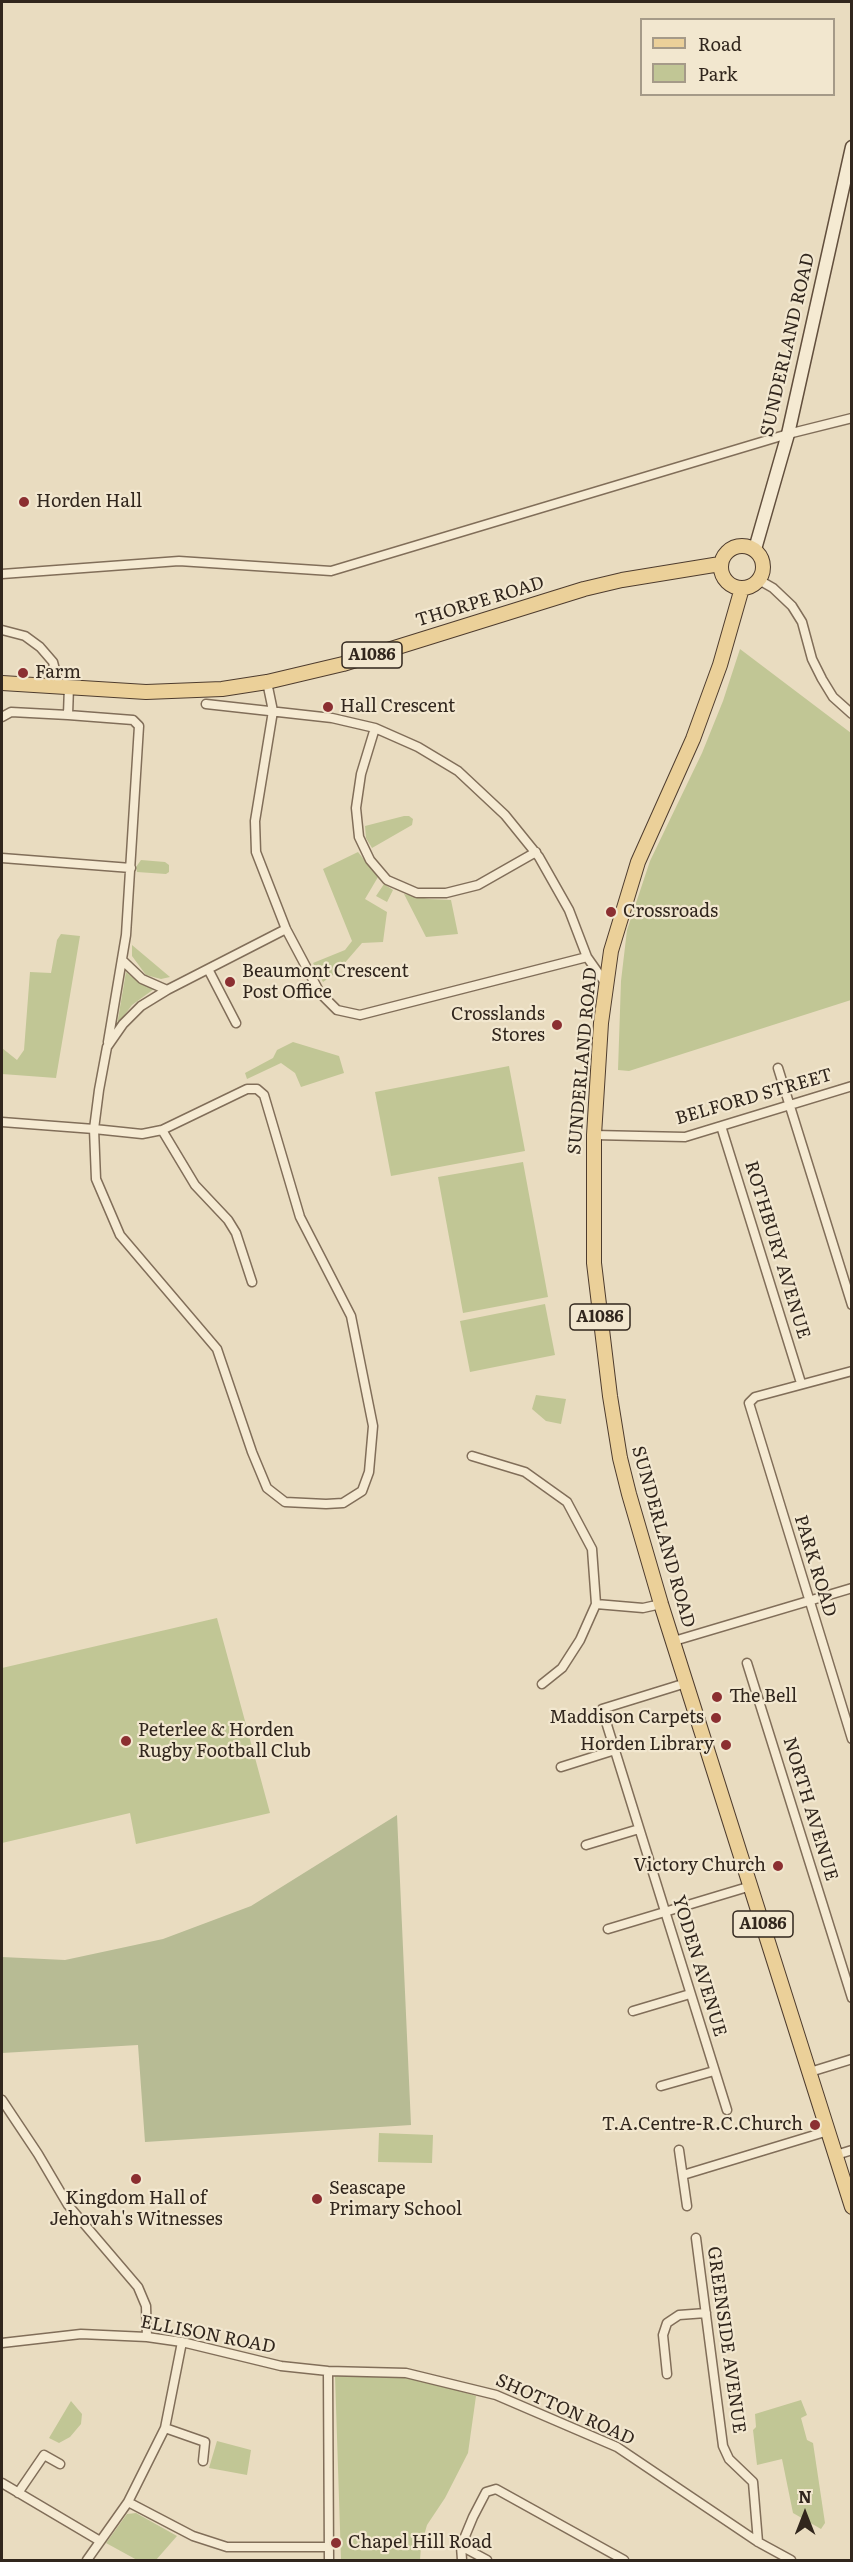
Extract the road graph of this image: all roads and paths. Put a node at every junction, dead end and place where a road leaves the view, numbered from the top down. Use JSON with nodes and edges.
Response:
{"nodes":[{"id":1,"x":852,"y":147,"type":"edge"},
{"id":2,"x":852,"y":418,"type":"edge"},
{"id":3,"x":788,"y":434,"type":"junction"},
{"id":4,"x":755,"y":549,"type":"junction"},
{"id":5,"x":720,"y":564,"type":"junction"},
{"id":6,"x":2,"y":574,"type":"edge"},
{"id":7,"x":759,"y":580,"type":"junction"},
{"id":8,"x":742,"y":588,"type":"junction"},
{"id":9,"x":2,"y":630,"type":"edge"},
{"id":10,"x":267,"y":682,"type":"junction"},
{"id":11,"x":2,"y":683,"type":"edge"},
{"id":12,"x":64,"y":686,"type":"junction"},
{"id":13,"x":206,"y":704,"type":"dead end"},
{"id":14,"x":273,"y":711,"type":"junction"},
{"id":15,"x":852,"y":714,"type":"edge"},
{"id":16,"x":68,"y":716,"type":"junction"},
{"id":17,"x":2,"y":717,"type":"edge"},
{"id":18,"x":375,"y":728,"type":"junction"},
{"id":19,"x":536,"y":852,"type":"junction"},
{"id":20,"x":2,"y":858,"type":"edge"},
{"id":21,"x":130,"y":868,"type":"junction"},
{"id":22,"x":286,"y":929,"type":"junction"},
{"id":23,"x":587,"y":957,"type":"junction"},
{"id":24,"x":123,"y":960,"type":"junction"},
{"id":25,"x":208,"y":969,"type":"junction"},
{"id":26,"x":606,"y":984,"type":"junction"},
{"id":27,"x":167,"y":990,"type":"junction"},
{"id":28,"x":236,"y":1023,"type":"dead end"},
{"id":29,"x":107,"y":1047,"type":"junction"},
{"id":30,"x":778,"y":1068,"type":"dead end"},
{"id":31,"x":852,"y":1086,"type":"edge"},
{"id":32,"x":789,"y":1105,"type":"junction"},
{"id":33,"x":2,"y":1122,"type":"edge"},
{"id":34,"x":721,"y":1126,"type":"junction"},
{"id":35,"x":94,"y":1129,"type":"junction"},
{"id":36,"x":162,"y":1130,"type":"junction"},
{"id":37,"x":594,"y":1135,"type":"junction"},
{"id":38,"x":252,"y":1282,"type":"dead end"},
{"id":39,"x":852,"y":1305,"type":"edge"},
{"id":40,"x":852,"y":1371,"type":"edge"},
{"id":41,"x":801,"y":1383,"type":"junction"},
{"id":42,"x":472,"y":1456,"type":"dead end"},
{"id":43,"x":852,"y":1588,"type":"edge"},
{"id":44,"x":809,"y":1601,"type":"junction"},
{"id":45,"x":596,"y":1604,"type":"junction"},
{"id":46,"x":661,"y":1604,"type":"junction"},
{"id":47,"x":674,"y":1641,"type":"junction"},
{"id":48,"x":747,"y":1664,"type":"dead end"},
{"id":49,"x":542,"y":1683,"type":"dead end"},
{"id":50,"x":686,"y":1683,"type":"junction"},
{"id":51,"x":852,"y":1739,"type":"edge"},
{"id":52,"x":615,"y":1750,"type":"junction"},
{"id":53,"x":561,"y":1767,"type":"dead end"},
{"id":54,"x":639,"y":1829,"type":"junction"},
{"id":55,"x":586,"y":1845,"type":"dead end"},
{"id":56,"x":751,"y":1886,"type":"junction"},
{"id":57,"x":665,"y":1912,"type":"junction"},
{"id":58,"x":608,"y":1929,"type":"dead end"},
{"id":59,"x":690,"y":1994,"type":"junction"},
{"id":60,"x":852,"y":1998,"type":"edge"},
{"id":61,"x":633,"y":2011,"type":"dead end"},
{"id":62,"x":852,"y":2059,"type":"edge"},
{"id":63,"x":714,"y":2071,"type":"junction"},
{"id":64,"x":810,"y":2072,"type":"junction"},
{"id":65,"x":661,"y":2086,"type":"dead end"},
{"id":66,"x":2,"y":2100,"type":"edge"},
{"id":67,"x":727,"y":2110,"type":"dead end"},
{"id":68,"x":828,"y":2132,"type":"junction"},
{"id":69,"x":679,"y":2150,"type":"dead end"},
{"id":70,"x":852,"y":2150,"type":"edge"},
{"id":71,"x":836,"y":2155,"type":"junction"},
{"id":72,"x":682,"y":2175,"type":"junction"},
{"id":73,"x":687,"y":2206,"type":"dead end"},
{"id":74,"x":852,"y":2207,"type":"edge"},
{"id":75,"x":696,"y":2238,"type":"dead end"},
{"id":76,"x":706,"y":2313,"type":"junction"},
{"id":77,"x":147,"y":2337,"type":"junction"},
{"id":78,"x":182,"y":2342,"type":"junction"},
{"id":79,"x":2,"y":2343,"type":"edge"},
{"id":80,"x":333,"y":2371,"type":"junction"},
{"id":81,"x":406,"y":2373,"type":"joint"},
{"id":82,"x":667,"y":2374,"type":"dead end"},
{"id":83,"x":165,"y":2428,"type":"junction"},
{"id":84,"x":203,"y":2461,"type":"dead end"},
{"id":85,"x":60,"y":2464,"type":"dead end"},
{"id":86,"x":2,"y":2482,"type":"edge"},
{"id":87,"x":18,"y":2493,"type":"junction"},
{"id":88,"x":128,"y":2502,"type":"junction"},
{"id":89,"x":100,"y":2541,"type":"junction"},
{"id":90,"x":758,"y":2542,"type":"junction"},
{"id":91,"x":461,"y":2546,"type":"junction"},
{"id":92,"x":329,"y":2547,"type":"junction"},
{"id":93,"x":87,"y":2560,"type":"edge"},
{"id":94,"x":329,"y":2560,"type":"edge"},
{"id":95,"x":462,"y":2560,"type":"edge"},
{"id":96,"x":487,"y":2560,"type":"edge"},
{"id":97,"x":624,"y":2560,"type":"edge"},
{"id":98,"x":790,"y":2560,"type":"edge"}],
"edges":[{"from":1,"to":3,"type":"main road","name":"SUNDERLAND ROAD"},
{"from":2,"to":3,"type":"street"},
{"from":3,"to":4,"type":"main road","name":"SUNDERLAND ROAD"},
{"from":3,"to":6,"type":"street"},
{"from":4,"to":5,"type":"main road"},
{"from":4,"to":7,"type":"main road"},
{"from":5,"to":8,"type":"main road"},
{"from":5,"to":10,"type":"main road","name":"THORPE ROAD","number":"A1086"},
{"from":7,"to":8,"type":"main road"},
{"from":7,"to":15,"type":"street"},
{"from":8,"to":26,"type":"main road","name":"SUNDERLAND ROAD","number":"A1086"},
{"from":9,"to":12,"type":"street"},
{"from":10,"to":12,"type":"main road","name":"THORPE ROAD","number":"A1086"},
{"from":10,"to":14,"type":"street"},
{"from":11,"to":12,"type":"main road","name":"THORPE ROAD","number":"A1086"},
{"from":12,"to":16,"type":"street"},
{"from":13,"to":14,"type":"street"},
{"from":14,"to":18,"type":"street"},
{"from":14,"to":22,"type":"street"},
{"from":16,"to":17,"type":"street"},
{"from":16,"to":21,"type":"street"},
{"from":18,"to":19,"type":"street"},
{"from":18,"to":19,"type":"street"},
{"from":19,"to":23,"type":"street"},
{"from":20,"to":21,"type":"street"},
{"from":21,"to":24,"type":"street"},
{"from":22,"to":23,"type":"street"},
{"from":22,"to":25,"type":"street"},
{"from":23,"to":26,"type":"street"},
{"from":24,"to":27,"type":"street"},
{"from":24,"to":29,"type":"street"},
{"from":25,"to":27,"type":"street"},
{"from":25,"to":28,"type":"street"},
{"from":26,"to":37,"type":"main road","name":"SUNDERLAND ROAD","number":"A1086"},
{"from":27,"to":29,"type":"street"},
{"from":29,"to":35,"type":"street"},
{"from":30,"to":32,"type":"street"},
{"from":31,"to":32,"type":"street","name":"BELFORD STREET"},
{"from":32,"to":34,"type":"street","name":"BELFORD STREET"},
{"from":32,"to":39,"type":"street"},
{"from":33,"to":35,"type":"street"},
{"from":34,"to":37,"type":"street","name":"BELFORD STREET"},
{"from":34,"to":41,"type":"street","name":"ROTHBURY AVENUE"},
{"from":35,"to":36,"type":"street"},
{"from":35,"to":36,"type":"street"},
{"from":36,"to":38,"type":"street"},
{"from":37,"to":46,"type":"main road","name":"SUNDERLAND ROAD","number":"A1086"},
{"from":40,"to":41,"type":"street"},
{"from":41,"to":44,"type":"street","name":"PARK ROAD"},
{"from":42,"to":45,"type":"street"},
{"from":43,"to":44,"type":"street"},
{"from":44,"to":47,"type":"street"},
{"from":44,"to":51,"type":"street","name":"PARK ROAD"},
{"from":45,"to":46,"type":"street"},
{"from":45,"to":49,"type":"street"},
{"from":46,"to":47,"type":"main road","name":"SUNDERLAND ROAD","number":"A1086"},
{"from":47,"to":50,"type":"main road","name":"SUNDERLAND ROAD","number":"A1086"},
{"from":48,"to":60,"type":"street","name":"NORTH AVENUE"},
{"from":50,"to":52,"type":"street","name":"YODEN AVENUE"},
{"from":50,"to":56,"type":"main road","name":"SUNDERLAND ROAD","number":"A1086"},
{"from":52,"to":53,"type":"street"},
{"from":52,"to":54,"type":"street","name":"YODEN AVENUE"},
{"from":54,"to":55,"type":"street"},
{"from":54,"to":57,"type":"street","name":"YODEN AVENUE"},
{"from":56,"to":57,"type":"street"},
{"from":56,"to":64,"type":"main road","name":"SUNDERLAND ROAD","number":"A1086"},
{"from":57,"to":58,"type":"street"},
{"from":57,"to":59,"type":"street","name":"YODEN AVENUE"},
{"from":59,"to":61,"type":"street"},
{"from":59,"to":63,"type":"street","name":"YODEN AVENUE"},
{"from":62,"to":64,"type":"street"},
{"from":63,"to":65,"type":"street"},
{"from":63,"to":67,"type":"street","name":"YODEN AVENUE"},
{"from":64,"to":68,"type":"main road","name":"SUNDERLAND ROAD","number":"A1086"},
{"from":66,"to":77,"type":"street"},
{"from":68,"to":71,"type":"main road","name":"SUNDERLAND ROAD","number":"A1086"},
{"from":68,"to":72,"type":"street"},
{"from":69,"to":72,"type":"street"},
{"from":70,"to":71,"type":"street"},
{"from":71,"to":74,"type":"main road","name":"SUNDERLAND ROAD","number":"A1086"},
{"from":72,"to":73,"type":"street"},
{"from":75,"to":76,"type":"street","name":"GREENSIDE AVENUE"},
{"from":76,"to":82,"type":"street"},
{"from":76,"to":90,"type":"street","name":"GREENSIDE AVENUE"},
{"from":77,"to":78,"type":"street","name":"ELLISON ROAD"},
{"from":77,"to":79,"type":"street","name":"ELLISON ROAD"},
{"from":78,"to":80,"type":"street","name":"ELLISON ROAD"},
{"from":78,"to":83,"type":"street"},
{"from":80,"to":81,"type":"street","name":"ELLISON ROAD"},
{"from":80,"to":92,"type":"street"},
{"from":81,"to":90,"type":"street","name":"SHOTTON ROAD"},
{"from":83,"to":84,"type":"street"},
{"from":83,"to":88,"type":"street"},
{"from":85,"to":87,"type":"street"},
{"from":86,"to":87,"type":"street"},
{"from":87,"to":89,"type":"street"},
{"from":88,"to":89,"type":"street"},
{"from":88,"to":92,"type":"street"},
{"from":89,"to":93,"type":"street"},
{"from":90,"to":98,"type":"street","name":"SHOTTON ROAD"},
{"from":91,"to":95,"type":"street"},
{"from":91,"to":96,"type":"street"},
{"from":91,"to":97,"type":"street"},
{"from":92,"to":94,"type":"street"}]}
